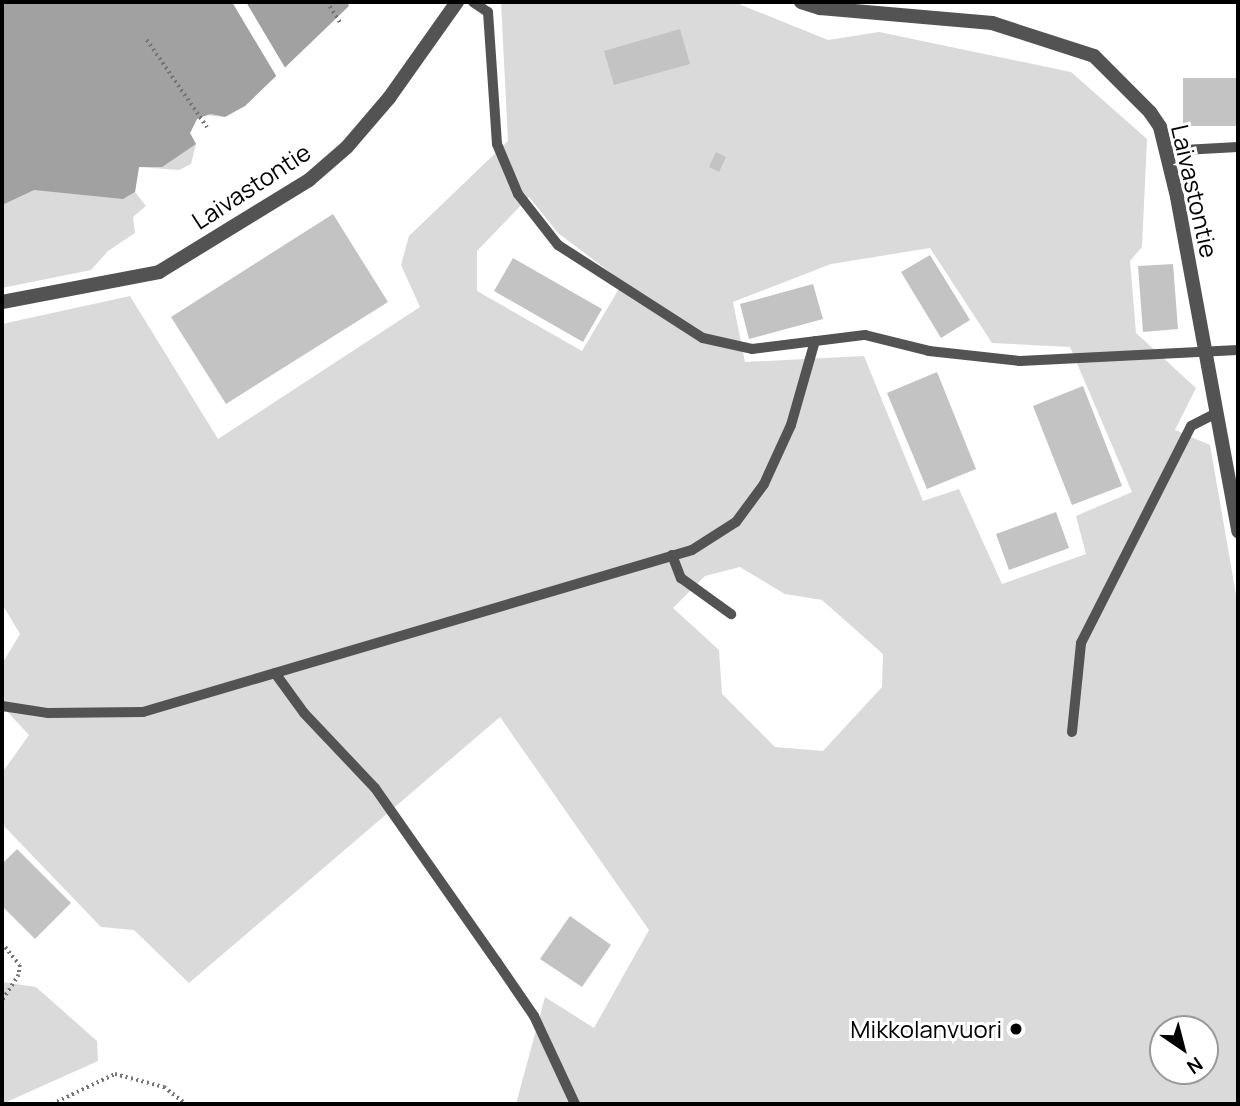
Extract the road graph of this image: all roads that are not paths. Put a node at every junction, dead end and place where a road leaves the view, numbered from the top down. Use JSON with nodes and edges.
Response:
{"nodes":[{"id":1,"x":457,"y":2,"type":"edge"},
{"id":2,"x":472,"y":2,"type":"edge"},
{"id":3,"x":801,"y":2,"type":"edge"},
{"id":4,"x":1238,"y":147,"type":"edge"},
{"id":5,"x":1165,"y":151,"type":"junction"},
{"id":6,"x":2,"y":302,"type":"edge"},
{"id":7,"x":815,"y":341,"type":"junction"},
{"id":8,"x":1238,"y":350,"type":"edge"},
{"id":9,"x":1205,"y":352,"type":"junction"},
{"id":10,"x":1216,"y":412,"type":"junction"},
{"id":11,"x":1238,"y":531,"type":"edge"},
{"id":12,"x":672,"y":555,"type":"junction"},
{"id":13,"x":731,"y":614,"type":"dead end"},
{"id":14,"x":275,"y":673,"type":"junction"},
{"id":15,"x":2,"y":706,"type":"edge"},
{"id":16,"x":1072,"y":732,"type":"dead end"},
{"id":17,"x":575,"y":1104,"type":"edge"}],
"edges":[{"from":1,"to":6,"type":"street","name":"Laivastontie"},
{"from":2,"to":7,"type":"lane"},
{"from":3,"to":5,"type":"street","name":"Laivastontie"},
{"from":4,"to":5,"type":"lane"},
{"from":5,"to":9,"type":"street","name":"Laivastontie"},
{"from":7,"to":9,"type":"lane"},
{"from":7,"to":12,"type":"lane"},
{"from":8,"to":9,"type":"lane"},
{"from":9,"to":10,"type":"street","name":"Laivastontie"},
{"from":10,"to":11,"type":"street","name":"Laivastontie"},
{"from":10,"to":16,"type":"lane"},
{"from":12,"to":13,"type":"lane"},
{"from":12,"to":14,"type":"lane"},
{"from":14,"to":15,"type":"lane"},
{"from":14,"to":17,"type":"lane"}]}
